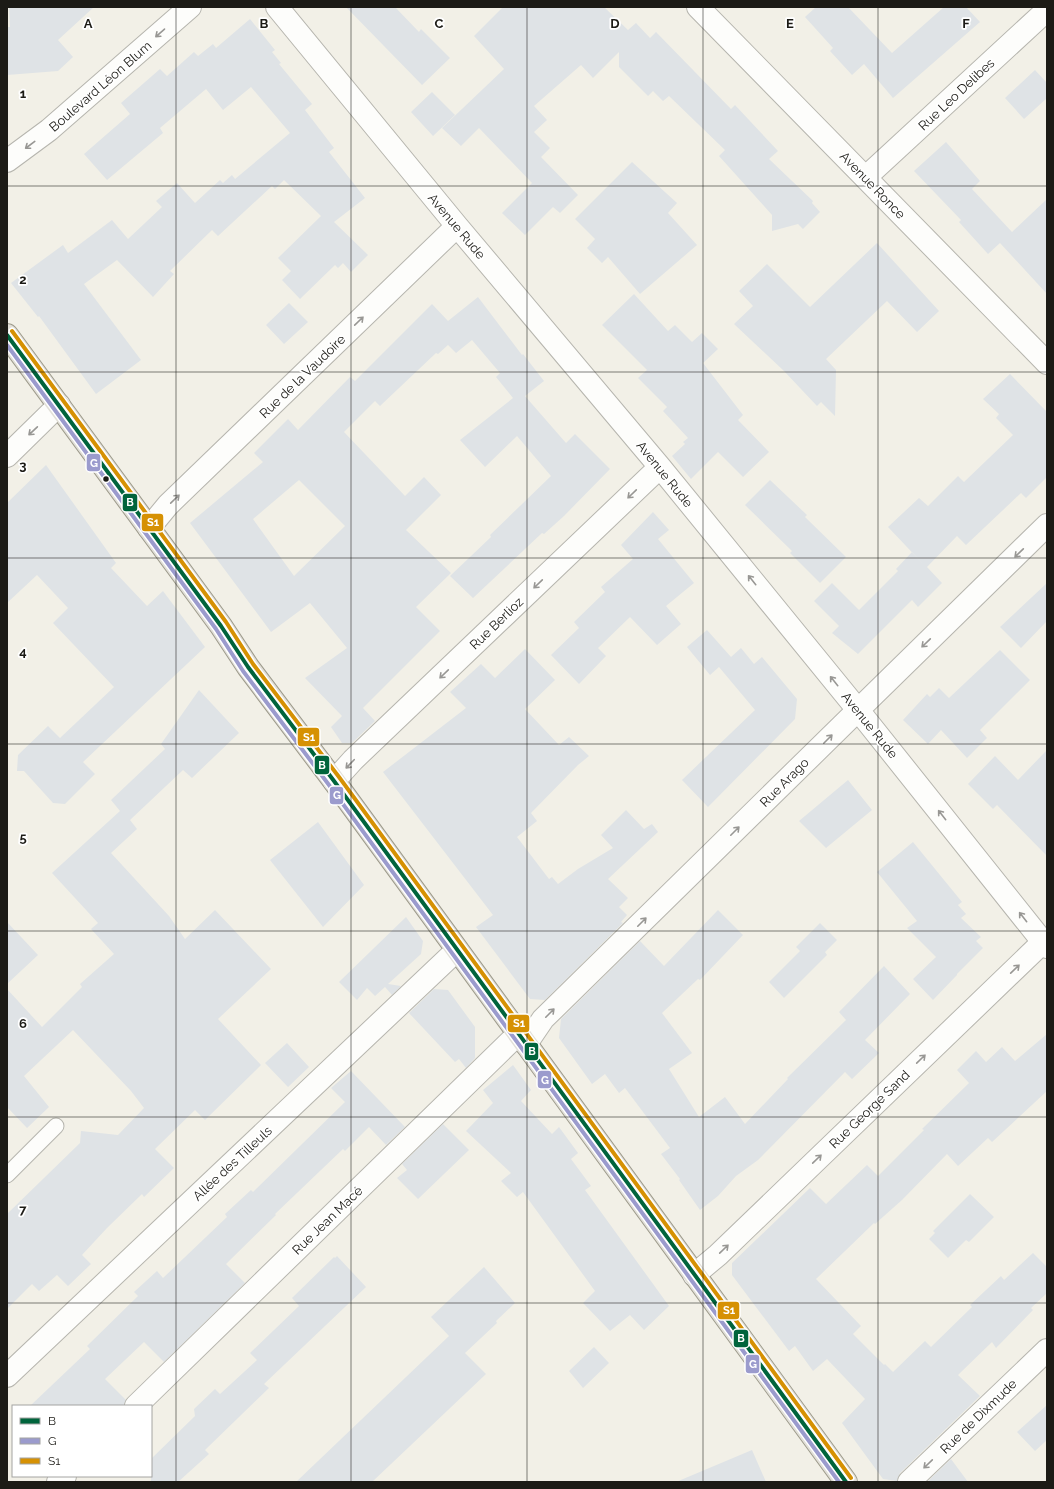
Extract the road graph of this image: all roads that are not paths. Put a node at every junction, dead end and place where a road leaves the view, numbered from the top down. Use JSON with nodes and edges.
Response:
{"nodes":[{"id":1,"x":190,"y":7,"type":"edge"},
{"id":2,"x":276,"y":7,"type":"edge"},
{"id":3,"x":698,"y":7,"type":"edge"},
{"id":4,"x":1047,"y":10,"type":"edge"},
{"id":5,"x":8,"y":160,"type":"edge"},
{"id":6,"x":866,"y":177,"type":"junction"},
{"id":7,"x":457,"y":226,"type":"junction"},
{"id":8,"x":7,"y":335,"type":"edge"},
{"id":9,"x":1047,"y":363,"type":"edge"},
{"id":10,"x":60,"y":406,"type":"junction"},
{"id":11,"x":7,"y":456,"type":"edge"},
{"id":12,"x":660,"y":467,"type":"junction"},
{"id":13,"x":1047,"y":525,"type":"edge"},
{"id":14,"x":148,"y":528,"type":"junction"},
{"id":15,"x":858,"y":710,"type":"junction"},
{"id":16,"x":334,"y":781,"type":"junction"},
{"id":17,"x":1045,"y":945,"type":"edge"},
{"id":18,"x":457,"y":950,"type":"junction"},
{"id":19,"x":522,"y":1039,"type":"junction"},
{"id":20,"x":56,"y":1126,"type":"dead end"},
{"id":21,"x":7,"y":1175,"type":"edge"},
{"id":22,"x":694,"y":1275,"type":"junction"},
{"id":23,"x":1047,"y":1350,"type":"edge"},
{"id":24,"x":7,"y":1376,"type":"edge"},
{"id":25,"x":137,"y":1405,"type":"edge"},
{"id":26,"x":846,"y":1482,"type":"edge"},
{"id":27,"x":909,"y":1482,"type":"edge"}],
"edges":[{"from":1,"to":5,"type":"street","name":"Boulevard Léon Blum","one_way":true},
{"from":2,"to":7,"type":"street","name":"Avenue Rude"},
{"from":3,"to":6,"type":"street","name":"Avenue Ronce"},
{"from":4,"to":6,"type":"street","name":"Rue Leo Delibes"},
{"from":6,"to":9,"type":"street","name":"Avenue Ronce"},
{"from":7,"to":12,"type":"street","name":"Avenue Rude"},
{"from":14,"to":7,"type":"street","name":"Rue de la Vaudoire","one_way":true},
{"from":8,"to":10,"type":"main road"},
{"from":10,"to":11,"type":"street","one_way":true},
{"from":10,"to":14,"type":"main road"},
{"from":15,"to":12,"type":"street","name":"Avenue Rude","one_way":true},
{"from":12,"to":16,"type":"street","name":"Rue Berlioz","one_way":true},
{"from":13,"to":15,"type":"street","name":"Rue Arago","one_way":true},
{"from":14,"to":16,"type":"main road"},
{"from":17,"to":15,"type":"street","name":"Avenue Rude","one_way":true},
{"from":19,"to":15,"type":"street","name":"Rue Arago","one_way":true},
{"from":16,"to":18,"type":"main road"},
{"from":22,"to":17,"type":"street","name":"Rue George Sand","one_way":true},
{"from":18,"to":19,"type":"main road"},
{"from":18,"to":24,"type":"street","name":"Allée des Tilleuls"},
{"from":19,"to":22,"type":"main road"},
{"from":19,"to":25,"type":"street","name":"Rue Jean Macé"},
{"from":20,"to":21,"type":"lane"},
{"from":22,"to":26,"type":"main road"},
{"from":23,"to":27,"type":"street","name":"Rue de Dixmude","one_way":true}]}
